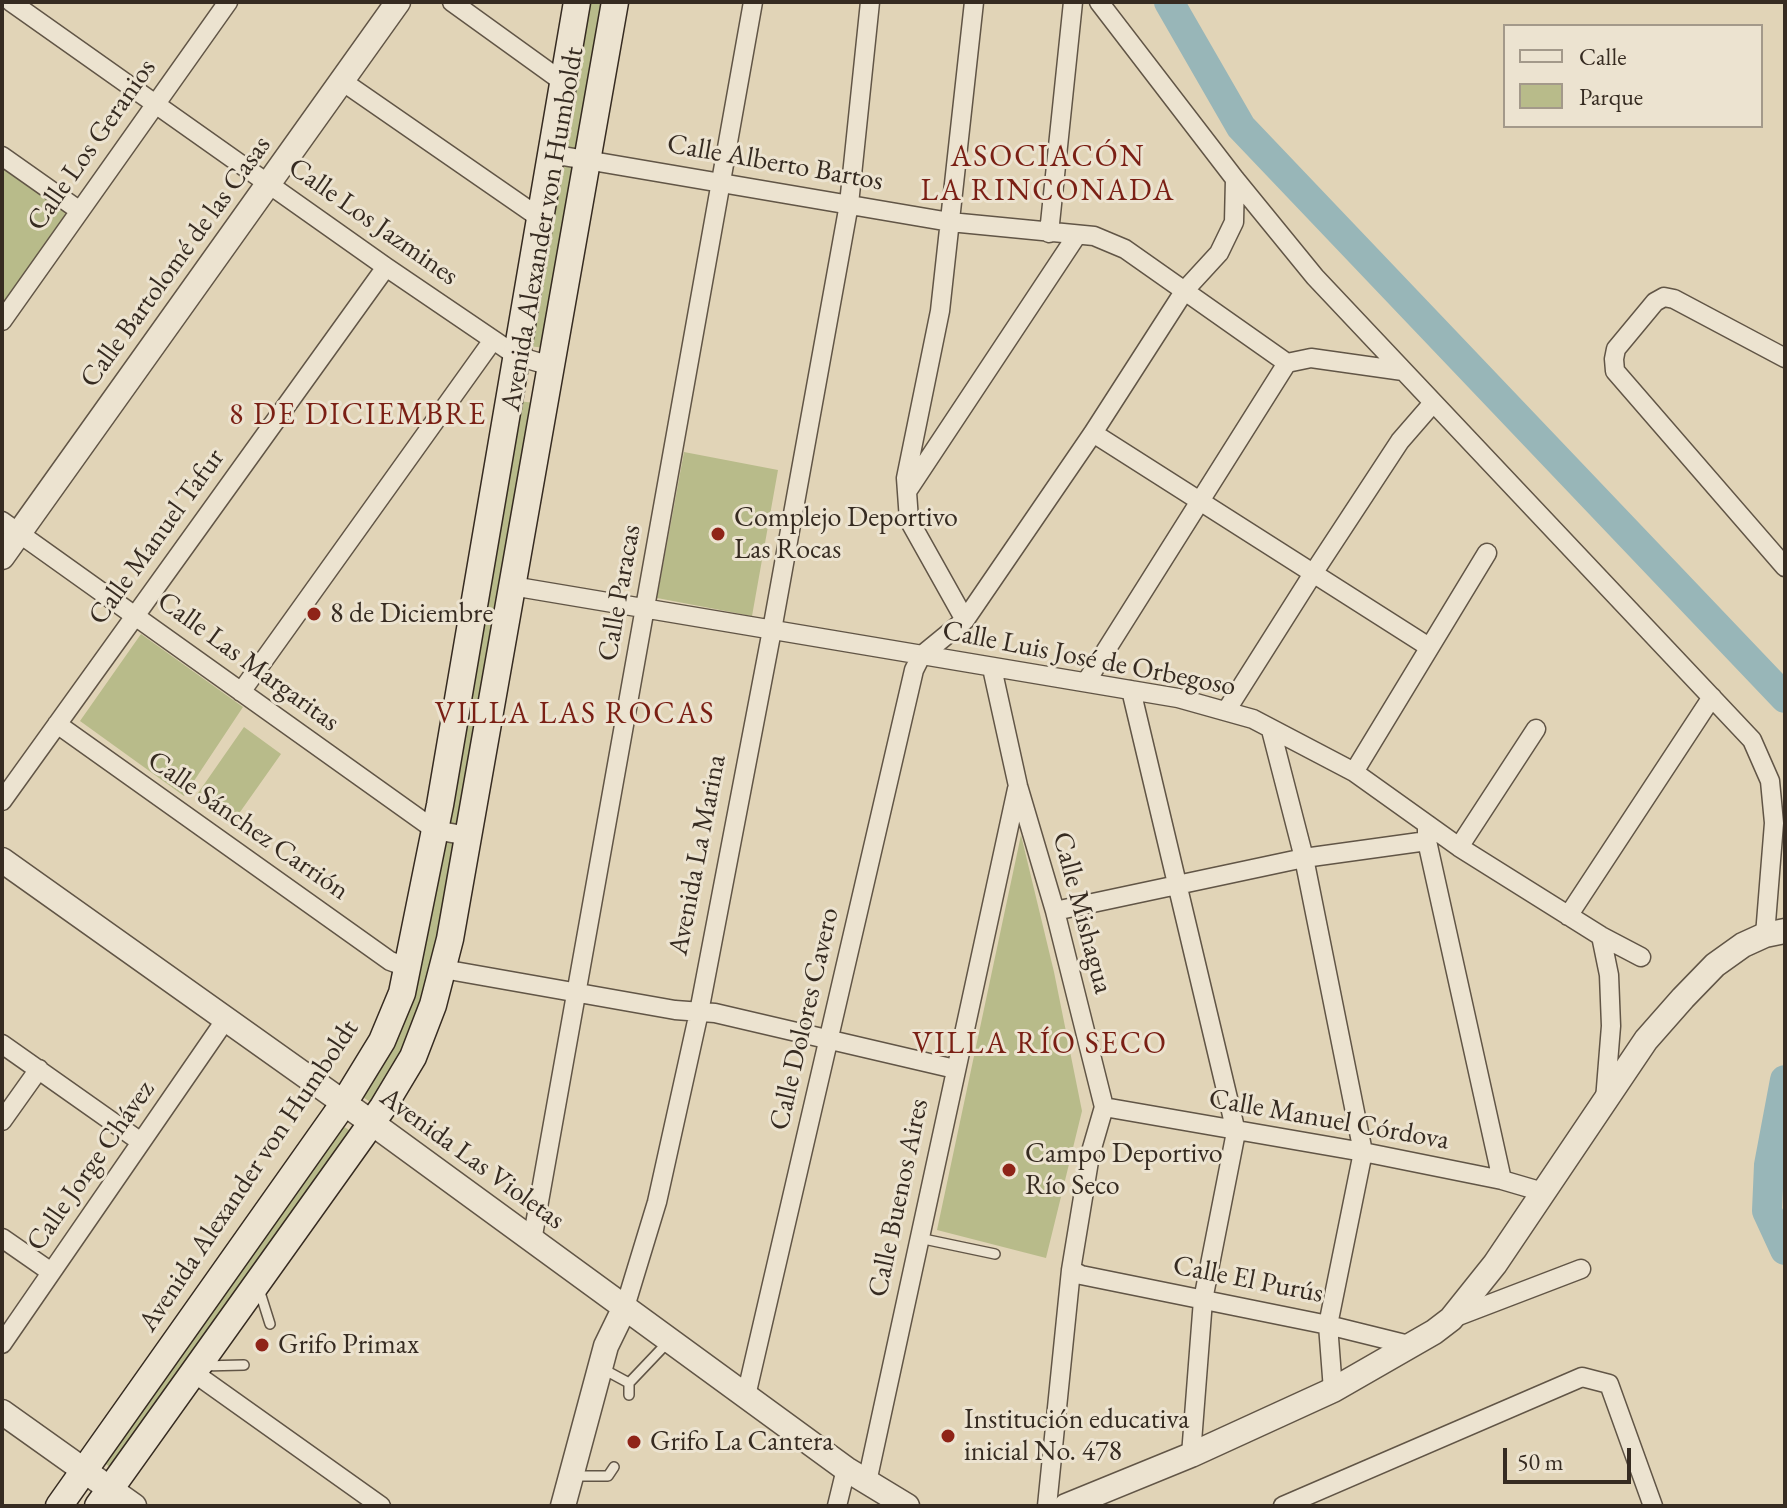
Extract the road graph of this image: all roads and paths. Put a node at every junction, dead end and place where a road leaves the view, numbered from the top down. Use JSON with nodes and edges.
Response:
{"nodes":[{"id":1,"x":11,"y":2,"type":"edge"},
{"id":2,"x":228,"y":2,"type":"edge"},
{"id":3,"x":398,"y":2,"type":"edge"},
{"id":4,"x":452,"y":2,"type":"edge"},
{"id":5,"x":577,"y":2,"type":"edge"},
{"id":6,"x":615,"y":2,"type":"edge"},
{"id":7,"x":753,"y":2,"type":"edge"},
{"id":8,"x":870,"y":2,"type":"edge"},
{"id":9,"x":974,"y":2,"type":"edge"},
{"id":10,"x":1073,"y":2,"type":"edge"},
{"id":11,"x":1099,"y":2,"type":"edge"},
{"id":12,"x":342,"y":81,"type":"junction"},
{"id":13,"x":563,"y":82,"type":"junction"},
{"id":14,"x":156,"y":104,"type":"junction"},
{"id":15,"x":551,"y":154,"type":"junction"},
{"id":16,"x":2,"y":156,"type":"edge"},
{"id":17,"x":587,"y":160,"type":"junction"},
{"id":18,"x":1235,"y":179,"type":"junction"},
{"id":19,"x":721,"y":181,"type":"junction"},
{"id":20,"x":269,"y":184,"type":"junction"},
{"id":21,"x":849,"y":204,"type":"junction"},
{"id":22,"x":80,"y":211,"type":"junction"},
{"id":23,"x":540,"y":218,"type":"junction"},
{"id":24,"x":950,"y":222,"type":"junction"},
{"id":25,"x":1049,"y":233,"type":"junction"},
{"id":26,"x":1077,"y":235,"type":"junction"},
{"id":27,"x":386,"y":267,"type":"junction"},
{"id":28,"x":1185,"y":290,"type":"junction"},
{"id":29,"x":2,"y":321,"type":"edge"},
{"id":30,"x":493,"y":340,"type":"junction"},
{"id":31,"x":517,"y":356,"type":"junction"},
{"id":32,"x":1785,"y":358,"type":"edge"},
{"id":33,"x":1287,"y":363,"type":"junction"},
{"id":34,"x":551,"y":366,"type":"junction"},
{"id":35,"x":1403,"y":371,"type":"junction"},
{"id":36,"x":1433,"y":403,"type":"junction"},
{"id":37,"x":1093,"y":433,"type":"junction"},
{"id":38,"x":907,"y":492,"type":"junction"},
{"id":39,"x":1202,"y":501,"type":"junction"},
{"id":40,"x":10,"y":527,"type":"edge"},
{"id":41,"x":1487,"y":553,"type":"dead end"},
{"id":42,"x":2,"y":557,"type":"edge"},
{"id":43,"x":1785,"y":567,"type":"edge"},
{"id":44,"x":1314,"y":572,"type":"junction"},
{"id":45,"x":512,"y":586,"type":"junction"},
{"id":46,"x":645,"y":609,"type":"junction"},
{"id":47,"x":135,"y":616,"type":"junction"},
{"id":48,"x":965,"y":620,"type":"junction"},
{"id":49,"x":772,"y":630,"type":"junction"},
{"id":50,"x":1429,"y":647,"type":"junction"},
{"id":51,"x":921,"y":656,"type":"junction"},
{"id":52,"x":992,"y":668,"type":"junction"},
{"id":53,"x":1086,"y":682,"type":"junction"},
{"id":54,"x":1131,"y":690,"type":"junction"},
{"id":55,"x":241,"y":692,"type":"junction"},
{"id":56,"x":1712,"y":697,"type":"junction"},
{"id":57,"x":1226,"y":711,"type":"junction"},
{"id":58,"x":57,"y":724,"type":"junction"},
{"id":59,"x":1536,"y":729,"type":"dead end"},
{"id":60,"x":1271,"y":730,"type":"junction"},
{"id":61,"x":1354,"y":772,"type":"junction"},
{"id":62,"x":1018,"y":786,"type":"junction"},
{"id":63,"x":2,"y":801,"type":"edge"},
{"id":64,"x":435,"y":830,"type":"junction"},
{"id":65,"x":1427,"y":832,"type":"junction"},
{"id":66,"x":468,"y":836,"type":"junction"},
{"id":67,"x":1459,"y":847,"type":"junction"},
{"id":68,"x":1304,"y":858,"type":"junction"},
{"id":69,"x":2,"y":860,"type":"edge"},
{"id":70,"x":1178,"y":884,"type":"junction"},
{"id":71,"x":1055,"y":911,"type":"junction"},
{"id":72,"x":1568,"y":916,"type":"junction"},
{"id":73,"x":1776,"y":933,"type":"edge"},
{"id":74,"x":1601,"y":936,"type":"junction"},
{"id":75,"x":1641,"y":957,"type":"dead end"},
{"id":76,"x":409,"y":968,"type":"junction"},
{"id":77,"x":443,"y":969,"type":"junction"},
{"id":78,"x":577,"y":993,"type":"junction"},
{"id":79,"x":699,"y":1012,"type":"junction"},
{"id":80,"x":226,"y":1019,"type":"junction"},
{"id":81,"x":830,"y":1040,"type":"junction"},
{"id":82,"x":2,"y":1044,"type":"edge"},
{"id":83,"x":39,"y":1069,"type":"junction"},
{"id":84,"x":955,"y":1069,"type":"junction"},
{"id":85,"x":1605,"y":1101,"type":"junction"},
{"id":86,"x":344,"y":1103,"type":"junction"},
{"id":87,"x":1104,"y":1107,"type":"junction"},
{"id":88,"x":2,"y":1121,"type":"edge"},
{"id":89,"x":372,"y":1123,"type":"junction"},
{"id":90,"x":1236,"y":1132,"type":"junction"},
{"id":91,"x":141,"y":1142,"type":"junction"},
{"id":92,"x":1363,"y":1152,"type":"junction"},
{"id":93,"x":1502,"y":1180,"type":"junction"},
{"id":94,"x":1543,"y":1192,"type":"junction"},
{"id":95,"x":2,"y":1238,"type":"edge"},
{"id":96,"x":919,"y":1238,"type":"junction"},
{"id":97,"x":532,"y":1241,"type":"junction"},
{"id":98,"x":995,"y":1254,"type":"dead end"},
{"id":99,"x":1581,"y":1269,"type":"dead end"},
{"id":100,"x":1071,"y":1270,"type":"junction"},
{"id":101,"x":51,"y":1272,"type":"junction"},
{"id":102,"x":257,"y":1284,"type":"junction"},
{"id":103,"x":1203,"y":1300,"type":"junction"},
{"id":104,"x":625,"y":1307,"type":"junction"},
{"id":105,"x":1451,"y":1319,"type":"junction"},
{"id":106,"x":270,"y":1324,"type":"dead end"},
{"id":107,"x":1328,"y":1325,"type":"junction"},
{"id":108,"x":670,"y":1340,"type":"junction"},
{"id":109,"x":2,"y":1344,"type":"edge"},
{"id":110,"x":1413,"y":1346,"type":"junction"},
{"id":111,"x":244,"y":1365,"type":"dead end"},
{"id":112,"x":600,"y":1367,"type":"junction"},
{"id":113,"x":196,"y":1370,"type":"junction"},
{"id":114,"x":629,"y":1383,"type":"junction"},
{"id":115,"x":1333,"y":1390,"type":"junction"},
{"id":116,"x":629,"y":1395,"type":"dead end"},
{"id":117,"x":746,"y":1396,"type":"junction"},
{"id":118,"x":2,"y":1412,"type":"edge"},
{"id":119,"x":1191,"y":1455,"type":"junction"},
{"id":120,"x":614,"y":1467,"type":"dead end"},
{"id":121,"x":85,"y":1471,"type":"junction"},
{"id":122,"x":571,"y":1476,"type":"junction"},
{"id":123,"x":867,"y":1482,"type":"junction"},
{"id":124,"x":842,"y":1493,"type":"edge"},
{"id":125,"x":104,"y":1498,"type":"edge"},
{"id":126,"x":59,"y":1506,"type":"edge"},
{"id":127,"x":134,"y":1506,"type":"edge"},
{"id":128,"x":381,"y":1506,"type":"edge"},
{"id":129,"x":563,"y":1506,"type":"edge"},
{"id":130,"x":907,"y":1506,"type":"edge"},
{"id":131,"x":1047,"y":1506,"type":"edge"},
{"id":132,"x":1066,"y":1506,"type":"edge"},
{"id":133,"x":1283,"y":1506,"type":"edge"},
{"id":134,"x":1653,"y":1506,"type":"edge"}],
"edges":[{"from":1,"to":14,"type":"street","name":"Calle Los Jazmines"},
{"from":2,"to":14,"type":"street","name":"Calle Los Geranios"},
{"from":3,"to":12,"type":"street","name":"Calle Bartolomé de las Casas"},
{"from":4,"to":13,"type":"street"},
{"from":5,"to":13,"type":"main road","name":"Avenida Alexander von Humboldt"},
{"from":6,"to":17,"type":"main road","name":"Avenida Alexander von Humboldt"},
{"from":7,"to":19,"type":"street","name":"Calle Paracas"},
{"from":8,"to":21,"type":"street"},
{"from":9,"to":24,"type":"street"},
{"from":10,"to":25,"type":"street"},
{"from":11,"to":18,"type":"street"},
{"from":12,"to":20,"type":"street","name":"Calle Bartolomé de las Casas"},
{"from":12,"to":23,"type":"street"},
{"from":13,"to":15,"type":"main road","name":"Avenida Alexander von Humboldt"},
{"from":14,"to":20,"type":"street","name":"Calle Los Jazmines"},
{"from":14,"to":22,"type":"street","name":"Calle Los Geranios"},
{"from":15,"to":17,"type":"street","name":"Calle Alberto Bartos"},
{"from":15,"to":23,"type":"main road","name":"Avenida Alexander von Humboldt"},
{"from":16,"to":22,"type":"street"},
{"from":17,"to":19,"type":"street","name":"Calle Alberto Bartos"},
{"from":17,"to":34,"type":"main road","name":"Avenida Alexander von Humboldt"},
{"from":18,"to":28,"type":"street"},
{"from":18,"to":35,"type":"street"},
{"from":19,"to":21,"type":"street","name":"Calle Alberto Bartos"},
{"from":19,"to":46,"type":"street","name":"Calle Paracas"},
{"from":20,"to":27,"type":"street","name":"Calle Los Jazmines"},
{"from":20,"to":40,"type":"street","name":"Calle Bartolomé de las Casas"},
{"from":21,"to":24,"type":"street","name":"Calle Alberto Bartos"},
{"from":21,"to":49,"type":"street","name":"Avenida La Marina"},
{"from":22,"to":29,"type":"street","name":"Calle Los Geranios"},
{"from":23,"to":31,"type":"main road","name":"Avenida Alexander von Humboldt"},
{"from":24,"to":25,"type":"street","name":"Calle Alberto Bartos"},
{"from":24,"to":38,"type":"street"},
{"from":25,"to":26,"type":"street","name":"Calle Alberto Bartos"},
{"from":26,"to":28,"type":"street","name":"Calle Alberto Bartos"},
{"from":26,"to":38,"type":"street"},
{"from":27,"to":30,"type":"street","name":"Calle Los Jazmines"},
{"from":27,"to":47,"type":"street","name":"Calle Manuel Tafur"},
{"from":28,"to":33,"type":"street","name":"Calle Alberto Bartos"},
{"from":28,"to":37,"type":"street"},
{"from":30,"to":31,"type":"street","name":"Calle Los Jazmines"},
{"from":30,"to":55,"type":"street"},
{"from":31,"to":34,"type":"street","name":"Calle Los Jazmines"},
{"from":31,"to":64,"type":"main road","name":"Avenida Alexander von Humboldt"},
{"from":32,"to":43,"type":"street"},
{"from":33,"to":35,"type":"street"},
{"from":33,"to":39,"type":"street"},
{"from":34,"to":45,"type":"main road","name":"Avenida Alexander von Humboldt"},
{"from":35,"to":36,"type":"street"},
{"from":36,"to":44,"type":"street"},
{"from":36,"to":56,"type":"street"},
{"from":37,"to":39,"type":"street"},
{"from":37,"to":48,"type":"street"},
{"from":38,"to":48,"type":"street"},
{"from":39,"to":44,"type":"street"},
{"from":39,"to":53,"type":"street"},
{"from":40,"to":42,"type":"street","name":"Calle Bartolomé de las Casas"},
{"from":40,"to":47,"type":"street","name":"Calle Las Margaritas"},
{"from":41,"to":50,"type":"street"},
{"from":44,"to":50,"type":"street"},
{"from":44,"to":57,"type":"street"},
{"from":45,"to":46,"type":"street","name":"Calle Luis José de Orbegoso"},
{"from":45,"to":66,"type":"main road","name":"Avenida Alexander von Humboldt"},
{"from":46,"to":49,"type":"street","name":"Calle Luis José de Orbegoso"},
{"from":46,"to":78,"type":"street","name":"Calle Paracas"},
{"from":47,"to":55,"type":"street","name":"Calle Las Margaritas"},
{"from":47,"to":58,"type":"street","name":"Calle Manuel Tafur"},
{"from":48,"to":51,"type":"street"},
{"from":49,"to":51,"type":"street","name":"Calle Luis José de Orbegoso"},
{"from":49,"to":79,"type":"street","name":"Avenida La Marina"},
{"from":50,"to":61,"type":"street"},
{"from":51,"to":52,"type":"street","name":"Calle Luis José de Orbegoso"},
{"from":51,"to":81,"type":"street","name":"Calle Dolores Cavero"},
{"from":52,"to":53,"type":"street","name":"Calle Luis José de Orbegoso"},
{"from":52,"to":62,"type":"street","name":"Calle Mishagua"},
{"from":53,"to":54,"type":"street","name":"Calle Luis José de Orbegoso"},
{"from":54,"to":57,"type":"street","name":"Calle Luis José de Orbegoso"},
{"from":54,"to":70,"type":"street"},
{"from":55,"to":64,"type":"street","name":"Calle Las Margaritas"},
{"from":56,"to":72,"type":"street"},
{"from":56,"to":73,"type":"street"},
{"from":57,"to":60,"type":"street","name":"Calle Luis José de Orbegoso"},
{"from":58,"to":63,"type":"street","name":"Calle Manuel Tafur"},
{"from":58,"to":76,"type":"street","name":"Calle Sánchez Carrión"},
{"from":59,"to":67,"type":"street"},
{"from":60,"to":61,"type":"street","name":"Calle Luis José de Orbegoso"},
{"from":60,"to":68,"type":"street"},
{"from":61,"to":65,"type":"street","name":"Calle Luis José de Orbegoso"},
{"from":62,"to":71,"type":"street","name":"Calle Mishagua"},
{"from":62,"to":84,"type":"street","name":"Calle Buenos Aires"},
{"from":64,"to":66,"type":"street","name":"Calle Las Margaritas"},
{"from":64,"to":76,"type":"main road","name":"Avenida Alexander von Humboldt"},
{"from":65,"to":67,"type":"street","name":"Calle Luis José de Orbegoso"},
{"from":65,"to":68,"type":"street"},
{"from":65,"to":93,"type":"street"},
{"from":66,"to":77,"type":"main road","name":"Avenida Alexander von Humboldt"},
{"from":67,"to":72,"type":"street","name":"Calle Luis José de Orbegoso"},
{"from":68,"to":70,"type":"street"},
{"from":68,"to":92,"type":"street"},
{"from":69,"to":80,"type":"street","name":"Avenida Las Violetas"},
{"from":70,"to":71,"type":"street"},
{"from":70,"to":90,"type":"street"},
{"from":71,"to":87,"type":"street","name":"Calle Mishagua"},
{"from":72,"to":74,"type":"street","name":"Calle Luis José de Orbegoso"},
{"from":73,"to":85,"type":"street"},
{"from":74,"to":75,"type":"street","name":"Calle Luis José de Orbegoso"},
{"from":74,"to":85,"type":"street"},
{"from":76,"to":86,"type":"main road","name":"Avenida Alexander von Humboldt"},
{"from":77,"to":78,"type":"street"},
{"from":77,"to":89,"type":"main road","name":"Avenida Alexander von Humboldt"},
{"from":78,"to":79,"type":"street"},
{"from":78,"to":97,"type":"street","name":"Calle Paracas"},
{"from":79,"to":81,"type":"street"},
{"from":79,"to":104,"type":"street","name":"Avenida La Marina"},
{"from":80,"to":86,"type":"street","name":"Avenida Las Violetas"},
{"from":80,"to":91,"type":"street","name":"Calle Jorge Chávez"},
{"from":81,"to":84,"type":"street"},
{"from":81,"to":117,"type":"street","name":"Calle Dolores Cavero"},
{"from":82,"to":83,"type":"street"},
{"from":83,"to":88,"type":"street"},
{"from":83,"to":91,"type":"street"},
{"from":84,"to":96,"type":"street","name":"Calle Buenos Aires"},
{"from":85,"to":94,"type":"street"},
{"from":86,"to":89,"type":"street","name":"Avenida Las Violetas"},
{"from":86,"to":121,"type":"main road","name":"Avenida Alexander von Humboldt"},
{"from":87,"to":90,"type":"street","name":"Calle Manuel Córdova"},
{"from":87,"to":100,"type":"street"},
{"from":89,"to":97,"type":"street","name":"Avenida Las Violetas"},
{"from":89,"to":102,"type":"main road","name":"Avenida Alexander von Humboldt"},
{"from":90,"to":92,"type":"street","name":"Calle Manuel Córdova"},
{"from":90,"to":103,"type":"street"},
{"from":91,"to":101,"type":"street","name":"Calle Jorge Chávez"},
{"from":92,"to":93,"type":"street","name":"Calle Manuel Córdova"},
{"from":92,"to":107,"type":"street"},
{"from":93,"to":94,"type":"street","name":"Calle Manuel Córdova"},
{"from":94,"to":105,"type":"street"},
{"from":95,"to":101,"type":"street"},
{"from":96,"to":98,"type":"lane"},
{"from":96,"to":123,"type":"street","name":"Calle Buenos Aires"},
{"from":97,"to":104,"type":"street","name":"Avenida Las Violetas"},
{"from":99,"to":105,"type":"street"},
{"from":100,"to":103,"type":"street","name":"Calle El Purús"},
{"from":100,"to":131,"type":"street"},
{"from":101,"to":109,"type":"street","name":"Calle Jorge Chávez"},
{"from":102,"to":106,"type":"lane"},
{"from":102,"to":113,"type":"main road","name":"Avenida Alexander von Humboldt"},
{"from":103,"to":107,"type":"street","name":"Calle El Purús"},
{"from":103,"to":119,"type":"street"},
{"from":104,"to":108,"type":"street","name":"Avenida Las Violetas"},
{"from":104,"to":112,"type":"street","name":"Avenida La Marina"},
{"from":105,"to":110,"type":"street"},
{"from":107,"to":110,"type":"street","name":"Calle El Purús"},
{"from":107,"to":115,"type":"street"},
{"from":108,"to":114,"type":"lane"},
{"from":108,"to":117,"type":"street","name":"Avenida Las Violetas"},
{"from":110,"to":115,"type":"street"},
{"from":111,"to":113,"type":"lane"},
{"from":112,"to":114,"type":"lane"},
{"from":112,"to":122,"type":"street","name":"Avenida La Marina"},
{"from":113,"to":125,"type":"main road","name":"Avenida Alexander von Humboldt"},
{"from":113,"to":128,"type":"street"},
{"from":114,"to":116,"type":"lane"},
{"from":115,"to":119,"type":"street"},
{"from":117,"to":124,"type":"street","name":"Avenida Las Violetas"},
{"from":118,"to":121,"type":"street"},
{"from":119,"to":132,"type":"street"},
{"from":120,"to":122,"type":"lane"},
{"from":121,"to":125,"type":"street"},
{"from":121,"to":126,"type":"main road","name":"Avenida Alexander von Humboldt"},
{"from":122,"to":129,"type":"street","name":"Avenida La Marina"},
{"from":123,"to":124,"type":"street","name":"Avenida Las Violetas"},
{"from":123,"to":130,"type":"street","name":"Avenida Las Violetas"},
{"from":125,"to":127,"type":"street"},
{"from":133,"to":134,"type":"street"}]}
